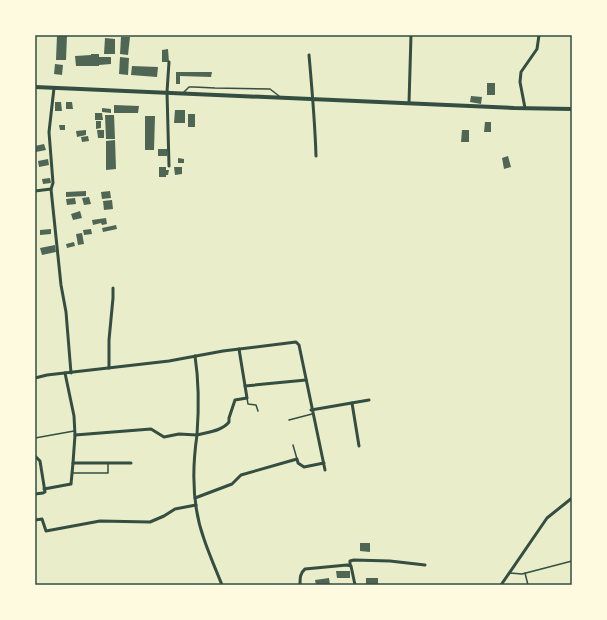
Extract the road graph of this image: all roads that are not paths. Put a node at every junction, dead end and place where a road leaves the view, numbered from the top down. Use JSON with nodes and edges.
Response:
{"nodes":[{"id":1,"x":411,"y":35,"type":"edge"},
{"id":2,"x":538,"y":35,"type":"edge"},
{"id":3,"x":310,"y":55,"type":"dead end"},
{"id":4,"x":169,"y":62,"type":"dead end"},
{"id":5,"x":35,"y":87,"type":"edge"},
{"id":6,"x":54,"y":88,"type":"junction"},
{"id":7,"x":166,"y":92,"type":"junction"},
{"id":8,"x":182,"y":93,"type":"junction"},
{"id":9,"x":281,"y":97,"type":"junction"},
{"id":10,"x":312,"y":99,"type":"junction"},
{"id":11,"x":409,"y":103,"type":"junction"},
{"id":12,"x":524,"y":108,"type":"junction"},
{"id":13,"x":572,"y":109,"type":"edge"},
{"id":14,"x":316,"y":156,"type":"dead end"},
{"id":15,"x":169,"y":166,"type":"dead end"},
{"id":16,"x":51,"y":189,"type":"junction"},
{"id":17,"x":35,"y":192,"type":"edge"},
{"id":18,"x":113,"y":288,"type":"dead end"},
{"id":19,"x":239,"y":350,"type":"junction"},
{"id":20,"x":194,"y":356,"type":"junction"},
{"id":21,"x":109,"y":368,"type":"junction"},
{"id":22,"x":65,"y":373,"type":"junction"},
{"id":23,"x":70,"y":373,"type":"junction"},
{"id":24,"x":35,"y":378,"type":"edge"},
{"id":25,"x":306,"y":380,"type":"junction"},
{"id":26,"x":245,"y":386,"type":"junction"},
{"id":27,"x":247,"y":398,"type":"junction"},
{"id":28,"x":369,"y":400,"type":"dead end"},
{"id":29,"x":352,"y":403,"type":"junction"},
{"id":30,"x":312,"y":410,"type":"junction"},
{"id":31,"x":258,"y":411,"type":"dead end"},
{"id":32,"x":312,"y":414,"type":"junction"},
{"id":33,"x":289,"y":420,"type":"dead end"},
{"id":34,"x":75,"y":433,"type":"junction"},
{"id":35,"x":197,"y":435,"type":"junction"},
{"id":36,"x":35,"y":438,"type":"edge"},
{"id":37,"x":293,"y":445,"type":"dead end"},
{"id":38,"x":359,"y":446,"type":"dead end"},
{"id":39,"x":35,"y":456,"type":"edge"},
{"id":40,"x":297,"y":459,"type":"junction"},
{"id":41,"x":73,"y":463,"type":"junction"},
{"id":42,"x":108,"y":463,"type":"junction"},
{"id":43,"x":131,"y":463,"type":"dead end"},
{"id":44,"x":324,"y":463,"type":"junction"},
{"id":45,"x":325,"y":470,"type":"dead end"},
{"id":46,"x":72,"y":473,"type":"junction"},
{"id":47,"x":44,"y":489,"type":"junction"},
{"id":48,"x":35,"y":494,"type":"edge"},
{"id":49,"x":195,"y":498,"type":"junction"},
{"id":50,"x":572,"y":498,"type":"edge"},
{"id":51,"x":196,"y":505,"type":"junction"},
{"id":52,"x":35,"y":520,"type":"edge"},
{"id":53,"x":572,"y":561,"type":"edge"},
{"id":54,"x":350,"y":565,"type":"junction"},
{"id":55,"x":425,"y":565,"type":"dead end"},
{"id":56,"x":510,"y":572,"type":"junction"},
{"id":57,"x":525,"y":573,"type":"junction"},
{"id":58,"x":222,"y":585,"type":"edge"},
{"id":59,"x":300,"y":585,"type":"edge"},
{"id":60,"x":355,"y":585,"type":"edge"},
{"id":61,"x":501,"y":585,"type":"edge"},
{"id":62,"x":528,"y":585,"type":"edge"}],
"edges":[{"from":1,"to":11,"type":"street"},
{"from":2,"to":12,"type":"street"},
{"from":3,"to":10,"type":"street"},
{"from":4,"to":7,"type":"street"},
{"from":5,"to":6,"type":"main road"},
{"from":6,"to":7,"type":"main road"},
{"from":6,"to":16,"type":"street"},
{"from":7,"to":8,"type":"main road"},
{"from":7,"to":15,"type":"street"},
{"from":8,"to":9,"type":"main road"},
{"from":8,"to":9,"type":"lane"},
{"from":9,"to":10,"type":"main road"},
{"from":10,"to":11,"type":"main road"},
{"from":10,"to":14,"type":"street"},
{"from":11,"to":12,"type":"main road"},
{"from":12,"to":13,"type":"main road"},
{"from":16,"to":17,"type":"street"},
{"from":16,"to":23,"type":"street"},
{"from":18,"to":21,"type":"street"},
{"from":19,"to":20,"type":"street"},
{"from":19,"to":25,"type":"street"},
{"from":19,"to":26,"type":"street"},
{"from":20,"to":21,"type":"street"},
{"from":20,"to":35,"type":"street"},
{"from":21,"to":23,"type":"street"},
{"from":22,"to":23,"type":"street"},
{"from":22,"to":24,"type":"street"},
{"from":22,"to":34,"type":"street"},
{"from":25,"to":26,"type":"street"},
{"from":25,"to":30,"type":"street"},
{"from":26,"to":27,"type":"street"},
{"from":27,"to":31,"type":"lane"},
{"from":27,"to":35,"type":"street"},
{"from":28,"to":29,"type":"street"},
{"from":29,"to":30,"type":"street"},
{"from":29,"to":38,"type":"street"},
{"from":30,"to":32,"type":"street"},
{"from":32,"to":33,"type":"lane"},
{"from":32,"to":44,"type":"street"},
{"from":34,"to":35,"type":"street"},
{"from":34,"to":36,"type":"lane"},
{"from":34,"to":41,"type":"street"},
{"from":35,"to":49,"type":"street"},
{"from":37,"to":40,"type":"lane"},
{"from":39,"to":47,"type":"street"},
{"from":40,"to":44,"type":"street"},
{"from":40,"to":49,"type":"street"},
{"from":41,"to":42,"type":"street"},
{"from":41,"to":46,"type":"street"},
{"from":42,"to":43,"type":"street"},
{"from":42,"to":46,"type":"lane"},
{"from":44,"to":45,"type":"street"},
{"from":46,"to":47,"type":"street"},
{"from":47,"to":48,"type":"street"},
{"from":49,"to":51,"type":"street"},
{"from":50,"to":56,"type":"street"},
{"from":51,"to":52,"type":"street"},
{"from":51,"to":58,"type":"street"},
{"from":53,"to":57,"type":"lane"},
{"from":54,"to":55,"type":"street"},
{"from":54,"to":59,"type":"street"},
{"from":54,"to":60,"type":"street"},
{"from":56,"to":57,"type":"lane"},
{"from":56,"to":61,"type":"street"},
{"from":57,"to":62,"type":"lane"}]}
